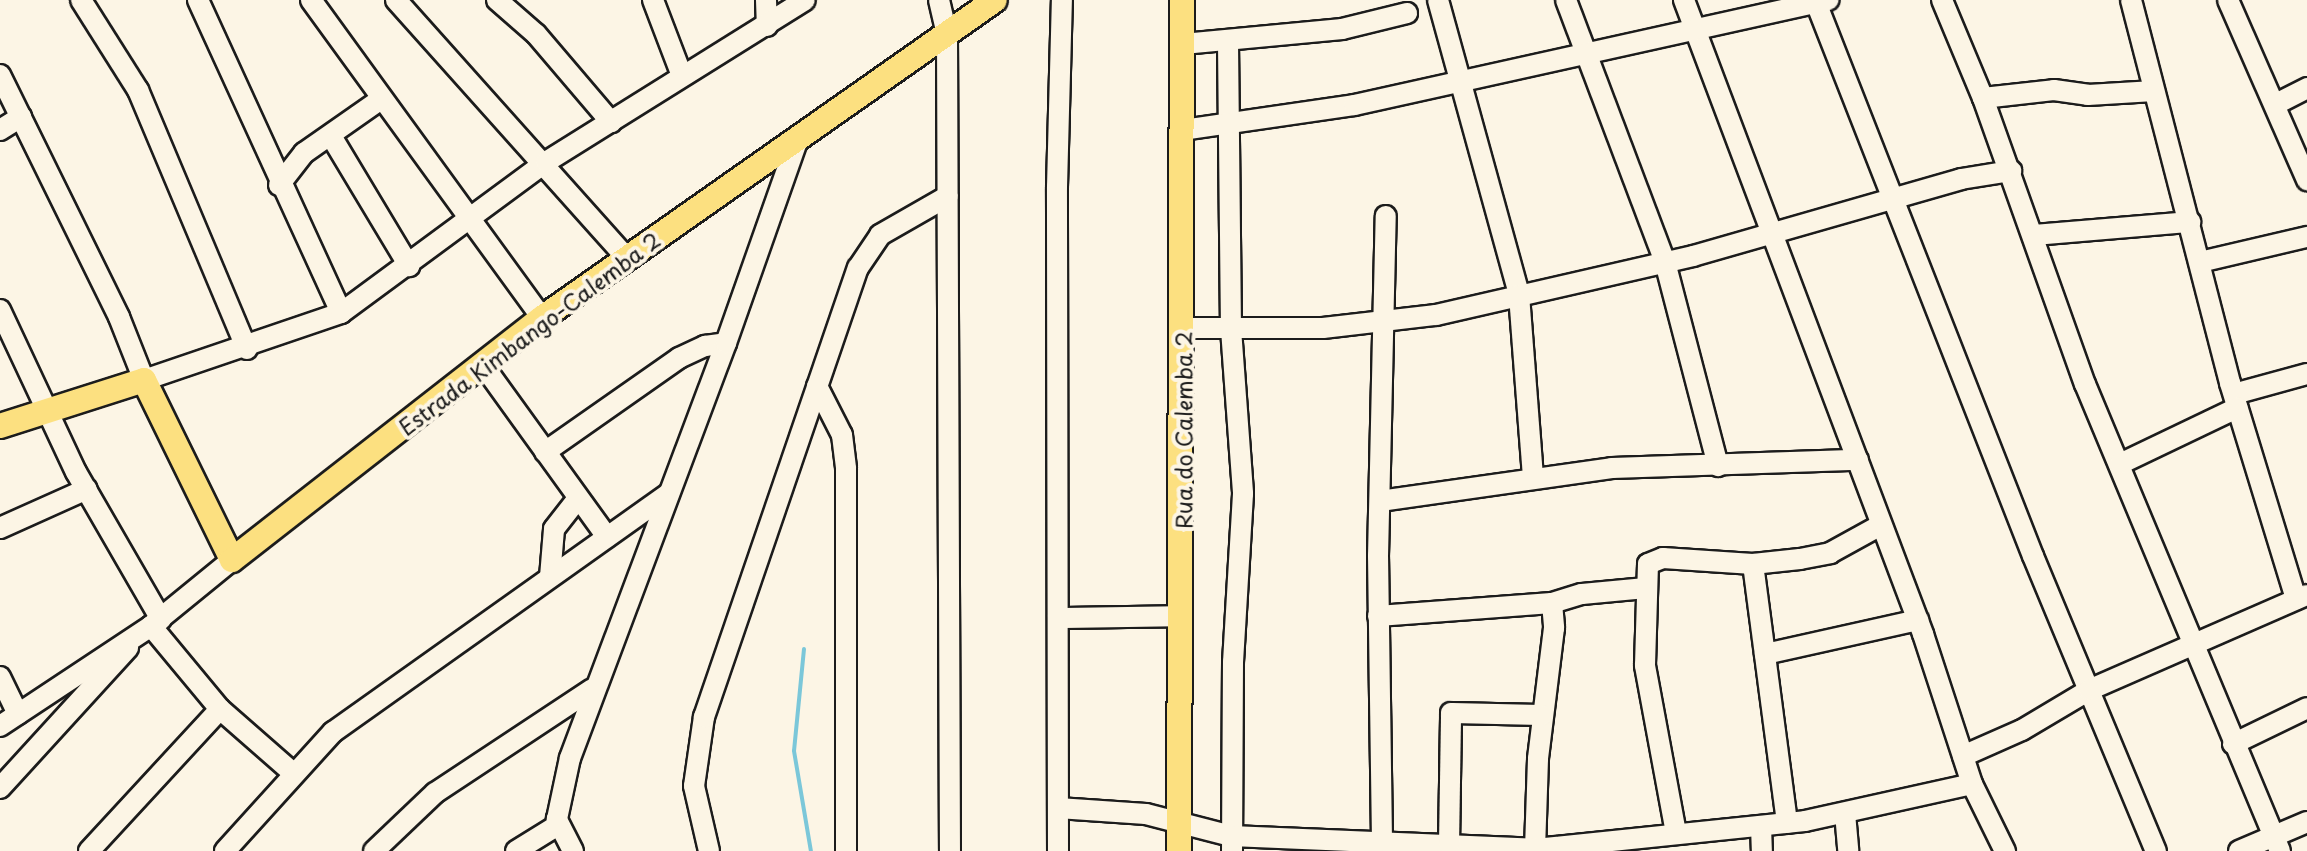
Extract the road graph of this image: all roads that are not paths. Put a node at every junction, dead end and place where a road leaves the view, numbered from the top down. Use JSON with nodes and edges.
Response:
{"nodes":[{"id":1,"x":81,"y":0,"type":"edge"},
{"id":2,"x":198,"y":0,"type":"edge"},
{"id":3,"x":311,"y":0,"type":"edge"},
{"id":4,"x":396,"y":0,"type":"edge"},
{"id":5,"x":497,"y":0,"type":"edge"},
{"id":6,"x":653,"y":0,"type":"edge"},
{"id":7,"x":766,"y":0,"type":"edge"},
{"id":8,"x":805,"y":0,"type":"edge"},
{"id":9,"x":939,"y":0,"type":"edge"},
{"id":10,"x":995,"y":0,"type":"edge"},
{"id":11,"x":1062,"y":0,"type":"edge"},
{"id":12,"x":1438,"y":0,"type":"edge"},
{"id":13,"x":1566,"y":0,"type":"edge"},
{"id":14,"x":1684,"y":0,"type":"edge"},
{"id":15,"x":1942,"y":0,"type":"edge"},
{"id":16,"x":2131,"y":0,"type":"edge"},
{"id":17,"x":2228,"y":0,"type":"edge"},
{"id":18,"x":1820,"y":1,"type":"edge"},
{"id":19,"x":1183,"y":3,"type":"edge"},
{"id":20,"x":1407,"y":13,"type":"dead end"},
{"id":21,"x":767,"y":26,"type":"junction"},
{"id":22,"x":1696,"y":28,"type":"junction"},
{"id":23,"x":947,"y":36,"type":"junction"},
{"id":24,"x":1228,"y":43,"type":"junction"},
{"id":25,"x":1183,"y":44,"type":"junction"},
{"id":26,"x":1585,"y":54,"type":"junction"},
{"id":27,"x":0,"y":75,"type":"edge"},
{"id":28,"x":682,"y":76,"type":"junction"},
{"id":29,"x":1461,"y":82,"type":"junction"},
{"id":30,"x":2307,"y":88,"type":"edge"},
{"id":31,"x":2154,"y":91,"type":"junction"},
{"id":32,"x":1983,"y":98,"type":"junction"},
{"id":33,"x":381,"y":99,"type":"junction"},
{"id":34,"x":2276,"y":104,"type":"junction"},
{"id":35,"x":21,"y":117,"type":"junction"},
{"id":36,"x":611,"y":122,"type":"junction"},
{"id":37,"x":1229,"y":124,"type":"junction"},
{"id":38,"x":0,"y":130,"type":"edge"},
{"id":39,"x":1183,"y":130,"type":"junction"},
{"id":40,"x":331,"y":136,"type":"junction"},
{"id":41,"x":798,"y":138,"type":"junction"},
{"id":42,"x":546,"y":162,"type":"junction"},
{"id":43,"x":2011,"y":171,"type":"junction"},
{"id":44,"x":2307,"y":180,"type":"edge"},
{"id":45,"x":279,"y":185,"type":"junction"},
{"id":46,"x":948,"y":196,"type":"junction"},
{"id":47,"x":1892,"y":199,"type":"junction"},
{"id":48,"x":1386,"y":216,"type":"dead end"},
{"id":49,"x":473,"y":218,"type":"junction"},
{"id":50,"x":2190,"y":222,"type":"junction"},
{"id":51,"x":1773,"y":232,"type":"junction"},
{"id":52,"x":2034,"y":235,"type":"junction"},
{"id":53,"x":2307,"y":237,"type":"edge"},
{"id":54,"x":626,"y":257,"type":"junction"},
{"id":55,"x":1665,"y":262,"type":"junction"},
{"id":56,"x":2200,"y":262,"type":"junction"},
{"id":57,"x":409,"y":266,"type":"junction"},
{"id":58,"x":1519,"y":295,"type":"junction"},
{"id":59,"x":0,"y":310,"type":"edge"},
{"id":60,"x":341,"y":313,"type":"junction"},
{"id":61,"x":542,"y":318,"type":"junction"},
{"id":62,"x":1384,"y":323,"type":"junction"},
{"id":63,"x":1183,"y":328,"type":"junction"},
{"id":64,"x":1231,"y":329,"type":"junction"},
{"id":65,"x":726,"y":343,"type":"junction"},
{"id":66,"x":247,"y":349,"type":"junction"},
{"id":67,"x":483,"y":365,"type":"junction"},
{"id":68,"x":2307,"y":374,"type":"edge"},
{"id":69,"x":144,"y":380,"type":"junction"},
{"id":70,"x":817,"y":386,"type":"junction"},
{"id":71,"x":2235,"y":401,"type":"junction"},
{"id":72,"x":49,"y":408,"type":"junction"},
{"id":73,"x":0,"y":426,"type":"edge"},
{"id":74,"x":545,"y":452,"type":"junction"},
{"id":75,"x":1858,"y":460,"type":"junction"},
{"id":76,"x":2120,"y":464,"type":"junction"},
{"id":77,"x":1718,"y":466,"type":"junction"},
{"id":78,"x":1533,"y":477,"type":"junction"},
{"id":79,"x":87,"y":489,"type":"junction"},
{"id":80,"x":669,"y":493,"type":"junction"},
{"id":81,"x":578,"y":498,"type":"junction"},
{"id":82,"x":1380,"y":501,"type":"junction"},
{"id":83,"x":1881,"y":525,"type":"junction"},
{"id":84,"x":0,"y":528,"type":"edge"},
{"id":85,"x":607,"y":537,"type":"junction"},
{"id":86,"x":232,"y":560,"type":"junction"},
{"id":87,"x":1753,"y":564,"type":"junction"},
{"id":88,"x":550,"y":577,"type":"junction"},
{"id":89,"x":1646,"y":588,"type":"junction"},
{"id":90,"x":2301,"y":597,"type":"edge"},
{"id":91,"x":1552,"y":603,"type":"junction"},
{"id":92,"x":1181,"y":616,"type":"junction"},
{"id":93,"x":1378,"y":616,"type":"junction"},
{"id":94,"x":1058,"y":618,"type":"junction"},
{"id":95,"x":1918,"y":620,"type":"junction"},
{"id":96,"x":150,"y":626,"type":"junction"},
{"id":97,"x":2191,"y":645,"type":"junction"},
{"id":98,"x":1765,"y":654,"type":"junction"},
{"id":99,"x":0,"y":677,"type":"edge"},
{"id":100,"x":60,"y":682,"type":"junction"},
{"id":101,"x":592,"y":689,"type":"junction"},
{"id":102,"x":2089,"y":690,"type":"junction"},
{"id":103,"x":78,"y":705,"type":"junction"},
{"id":104,"x":2307,"y":708,"type":"edge"},
{"id":105,"x":220,"y":709,"type":"junction"},
{"id":106,"x":18,"y":714,"type":"junction"},
{"id":107,"x":1542,"y":715,"type":"junction"},
{"id":108,"x":0,"y":726,"type":"edge"},
{"id":109,"x":2233,"y":744,"type":"junction"},
{"id":110,"x":1963,"y":756,"type":"junction"},
{"id":111,"x":292,"y":772,"type":"junction"},
{"id":112,"x":1972,"y":784,"type":"junction"},
{"id":113,"x":0,"y":788,"type":"edge"},
{"id":114,"x":1058,"y":808,"type":"junction"},
{"id":115,"x":1845,"y":813,"type":"junction"},
{"id":116,"x":2307,"y":822,"type":"edge"},
{"id":117,"x":1787,"y":823,"type":"junction"},
{"id":118,"x":558,"y":825,"type":"junction"},
{"id":119,"x":1179,"y":825,"type":"junction"},
{"id":120,"x":1761,"y":826,"type":"junction"},
{"id":121,"x":1667,"y":839,"type":"edge"},
{"id":122,"x":1382,"y":841,"type":"junction"},
{"id":123,"x":1232,"y":844,"type":"edge"},
{"id":124,"x":2277,"y":844,"type":"edge"},
{"id":125,"x":1458,"y":847,"type":"edge"},
{"id":126,"x":1535,"y":849,"type":"junction"},
{"id":127,"x":89,"y":851,"type":"edge"},
{"id":128,"x":225,"y":851,"type":"edge"},
{"id":129,"x":374,"y":851,"type":"edge"},
{"id":130,"x":516,"y":851,"type":"edge"},
{"id":131,"x":573,"y":851,"type":"edge"},
{"id":132,"x":709,"y":851,"type":"edge"},
{"id":133,"x":846,"y":851,"type":"edge"},
{"id":134,"x":950,"y":851,"type":"edge"},
{"id":135,"x":1058,"y":851,"type":"edge"},
{"id":136,"x":1179,"y":851,"type":"edge"},
{"id":137,"x":1762,"y":851,"type":"edge"},
{"id":138,"x":1848,"y":851,"type":"edge"},
{"id":139,"x":2005,"y":851,"type":"edge"},
{"id":140,"x":2156,"y":851,"type":"edge"},
{"id":141,"x":2239,"y":851,"type":"edge"}],
"edges":[{"from":1,"to":66,"type":"street"},
{"from":2,"to":45,"type":"street"},
{"from":3,"to":33,"type":"street"},
{"from":4,"to":42,"type":"street"},
{"from":5,"to":36,"type":"street"},
{"from":6,"to":28,"type":"street"},
{"from":7,"to":21,"type":"street"},
{"from":8,"to":21,"type":"street"},
{"from":9,"to":23,"type":"street"},
{"from":10,"to":23,"type":"main road","name":"Estrada Kimbango-Calemba 2"},
{"from":11,"to":94,"type":"street"},
{"from":12,"to":29,"type":"street"},
{"from":13,"to":26,"type":"street"},
{"from":14,"to":22,"type":"street"},
{"from":15,"to":32,"type":"street"},
{"from":16,"to":31,"type":"street"},
{"from":17,"to":34,"type":"street"},
{"from":18,"to":22,"type":"street"},
{"from":18,"to":47,"type":"street"},
{"from":19,"to":25,"type":"main road","name":"Rua do Calemba 2"},
{"from":20,"to":24,"type":"street"},
{"from":21,"to":28,"type":"street"},
{"from":22,"to":26,"type":"street"},
{"from":22,"to":51,"type":"street"},
{"from":23,"to":41,"type":"main road","name":"Estrada Kimbango-Calemba 2"},
{"from":23,"to":46,"type":"street"},
{"from":24,"to":25,"type":"street"},
{"from":24,"to":37,"type":"street"},
{"from":25,"to":39,"type":"main road","name":"Rua do Calemba 2"},
{"from":26,"to":29,"type":"street"},
{"from":26,"to":55,"type":"street"},
{"from":27,"to":35,"type":"street"},
{"from":28,"to":36,"type":"street"},
{"from":29,"to":37,"type":"street"},
{"from":29,"to":58,"type":"street"},
{"from":30,"to":34,"type":"street"},
{"from":31,"to":32,"type":"street"},
{"from":31,"to":50,"type":"street"},
{"from":32,"to":43,"type":"street"},
{"from":33,"to":40,"type":"street"},
{"from":33,"to":49,"type":"street"},
{"from":34,"to":44,"type":"street"},
{"from":35,"to":38,"type":"street"},
{"from":35,"to":69,"type":"street"},
{"from":36,"to":42,"type":"street"},
{"from":37,"to":39,"type":"street"},
{"from":37,"to":64,"type":"street"},
{"from":39,"to":63,"type":"main road","name":"Rua do Calemba 2"},
{"from":40,"to":45,"type":"street"},
{"from":40,"to":57,"type":"street"},
{"from":41,"to":54,"type":"main road","name":"Estrada Kimbango-Calemba 2"},
{"from":41,"to":65,"type":"street"},
{"from":42,"to":49,"type":"street"},
{"from":42,"to":54,"type":"street"},
{"from":43,"to":47,"type":"street"},
{"from":43,"to":52,"type":"street"},
{"from":45,"to":60,"type":"street"},
{"from":46,"to":70,"type":"street"},
{"from":46,"to":134,"type":"street"},
{"from":47,"to":51,"type":"street"},
{"from":47,"to":102,"type":"street"},
{"from":48,"to":62,"type":"street"},
{"from":49,"to":57,"type":"street"},
{"from":49,"to":61,"type":"street"},
{"from":50,"to":52,"type":"street"},
{"from":50,"to":56,"type":"street"},
{"from":51,"to":55,"type":"street"},
{"from":51,"to":75,"type":"street"},
{"from":52,"to":76,"type":"street"},
{"from":53,"to":56,"type":"street"},
{"from":54,"to":61,"type":"main road","name":"Estrada Kimbango-Calemba 2"},
{"from":55,"to":58,"type":"street"},
{"from":55,"to":77,"type":"street"},
{"from":56,"to":71,"type":"street"},
{"from":57,"to":60,"type":"street"},
{"from":58,"to":62,"type":"street"},
{"from":58,"to":78,"type":"street"},
{"from":59,"to":72,"type":"street"},
{"from":60,"to":66,"type":"street"},
{"from":61,"to":67,"type":"main road","name":"Estrada Kimbango-Calemba 2"},
{"from":62,"to":64,"type":"street"},
{"from":62,"to":82,"type":"street"},
{"from":63,"to":64,"type":"street"},
{"from":63,"to":92,"type":"main road","name":"Rua do Calemba 2"},
{"from":64,"to":123,"type":"street"},
{"from":65,"to":74,"type":"street"},
{"from":65,"to":80,"type":"street"},
{"from":66,"to":69,"type":"street"},
{"from":67,"to":74,"type":"street"},
{"from":67,"to":86,"type":"main road","name":"Estrada Kimbango-Calemba 2"},
{"from":68,"to":71,"type":"street"},
{"from":69,"to":72,"type":"main road"},
{"from":69,"to":86,"type":"main road"},
{"from":70,"to":132,"type":"street"},
{"from":70,"to":133,"type":"street"},
{"from":71,"to":76,"type":"street"},
{"from":71,"to":90,"type":"street"},
{"from":72,"to":73,"type":"main road"},
{"from":72,"to":79,"type":"street"},
{"from":74,"to":81,"type":"street"},
{"from":75,"to":77,"type":"street"},
{"from":75,"to":83,"type":"street"},
{"from":76,"to":97,"type":"street"},
{"from":77,"to":78,"type":"street"},
{"from":78,"to":82,"type":"street"},
{"from":79,"to":84,"type":"street"},
{"from":79,"to":96,"type":"street"},
{"from":80,"to":85,"type":"street"},
{"from":80,"to":101,"type":"street"},
{"from":81,"to":85,"type":"street"},
{"from":81,"to":88,"type":"street"},
{"from":82,"to":93,"type":"street"},
{"from":83,"to":87,"type":"street"},
{"from":83,"to":95,"type":"street"},
{"from":85,"to":88,"type":"street"},
{"from":86,"to":96,"type":"street"},
{"from":87,"to":89,"type":"street"},
{"from":87,"to":98,"type":"street"},
{"from":88,"to":111,"type":"street"},
{"from":89,"to":91,"type":"street"},
{"from":89,"to":121,"type":"street"},
{"from":90,"to":97,"type":"street"},
{"from":91,"to":93,"type":"street"},
{"from":91,"to":107,"type":"street"},
{"from":92,"to":94,"type":"street"},
{"from":92,"to":119,"type":"main road","name":"Rua do Calemba 2"},
{"from":93,"to":122,"type":"street"},
{"from":94,"to":114,"type":"street"},
{"from":95,"to":98,"type":"street"},
{"from":95,"to":110,"type":"street"},
{"from":96,"to":100,"type":"street"},
{"from":96,"to":103,"type":"street"},
{"from":96,"to":105,"type":"street"},
{"from":97,"to":102,"type":"street"},
{"from":97,"to":109,"type":"street"},
{"from":98,"to":117,"type":"street"},
{"from":99,"to":106,"type":"street"},
{"from":100,"to":103,"type":"street"},
{"from":100,"to":106,"type":"street"},
{"from":101,"to":118,"type":"street"},
{"from":101,"to":129,"type":"street"},
{"from":102,"to":110,"type":"street"},
{"from":102,"to":140,"type":"street"},
{"from":103,"to":113,"type":"street"},
{"from":104,"to":109,"type":"street"},
{"from":105,"to":111,"type":"street"},
{"from":105,"to":127,"type":"street"},
{"from":106,"to":108,"type":"street"},
{"from":107,"to":125,"type":"street"},
{"from":107,"to":126,"type":"street"},
{"from":109,"to":124,"type":"street"},
{"from":110,"to":112,"type":"street"},
{"from":111,"to":128,"type":"street"},
{"from":112,"to":115,"type":"street"},
{"from":112,"to":139,"type":"street"},
{"from":114,"to":119,"type":"street"},
{"from":114,"to":135,"type":"street"},
{"from":115,"to":117,"type":"street"},
{"from":115,"to":138,"type":"street"},
{"from":116,"to":124,"type":"street"},
{"from":117,"to":120,"type":"street"},
{"from":118,"to":130,"type":"street"},
{"from":118,"to":131,"type":"street"},
{"from":119,"to":123,"type":"street"},
{"from":119,"to":136,"type":"main road","name":"Rua do Calemba 2"},
{"from":120,"to":121,"type":"street"},
{"from":120,"to":137,"type":"street"},
{"from":121,"to":126,"type":"street"},
{"from":122,"to":123,"type":"street"},
{"from":122,"to":125,"type":"street"},
{"from":124,"to":141,"type":"street"},
{"from":125,"to":126,"type":"street"}]}
